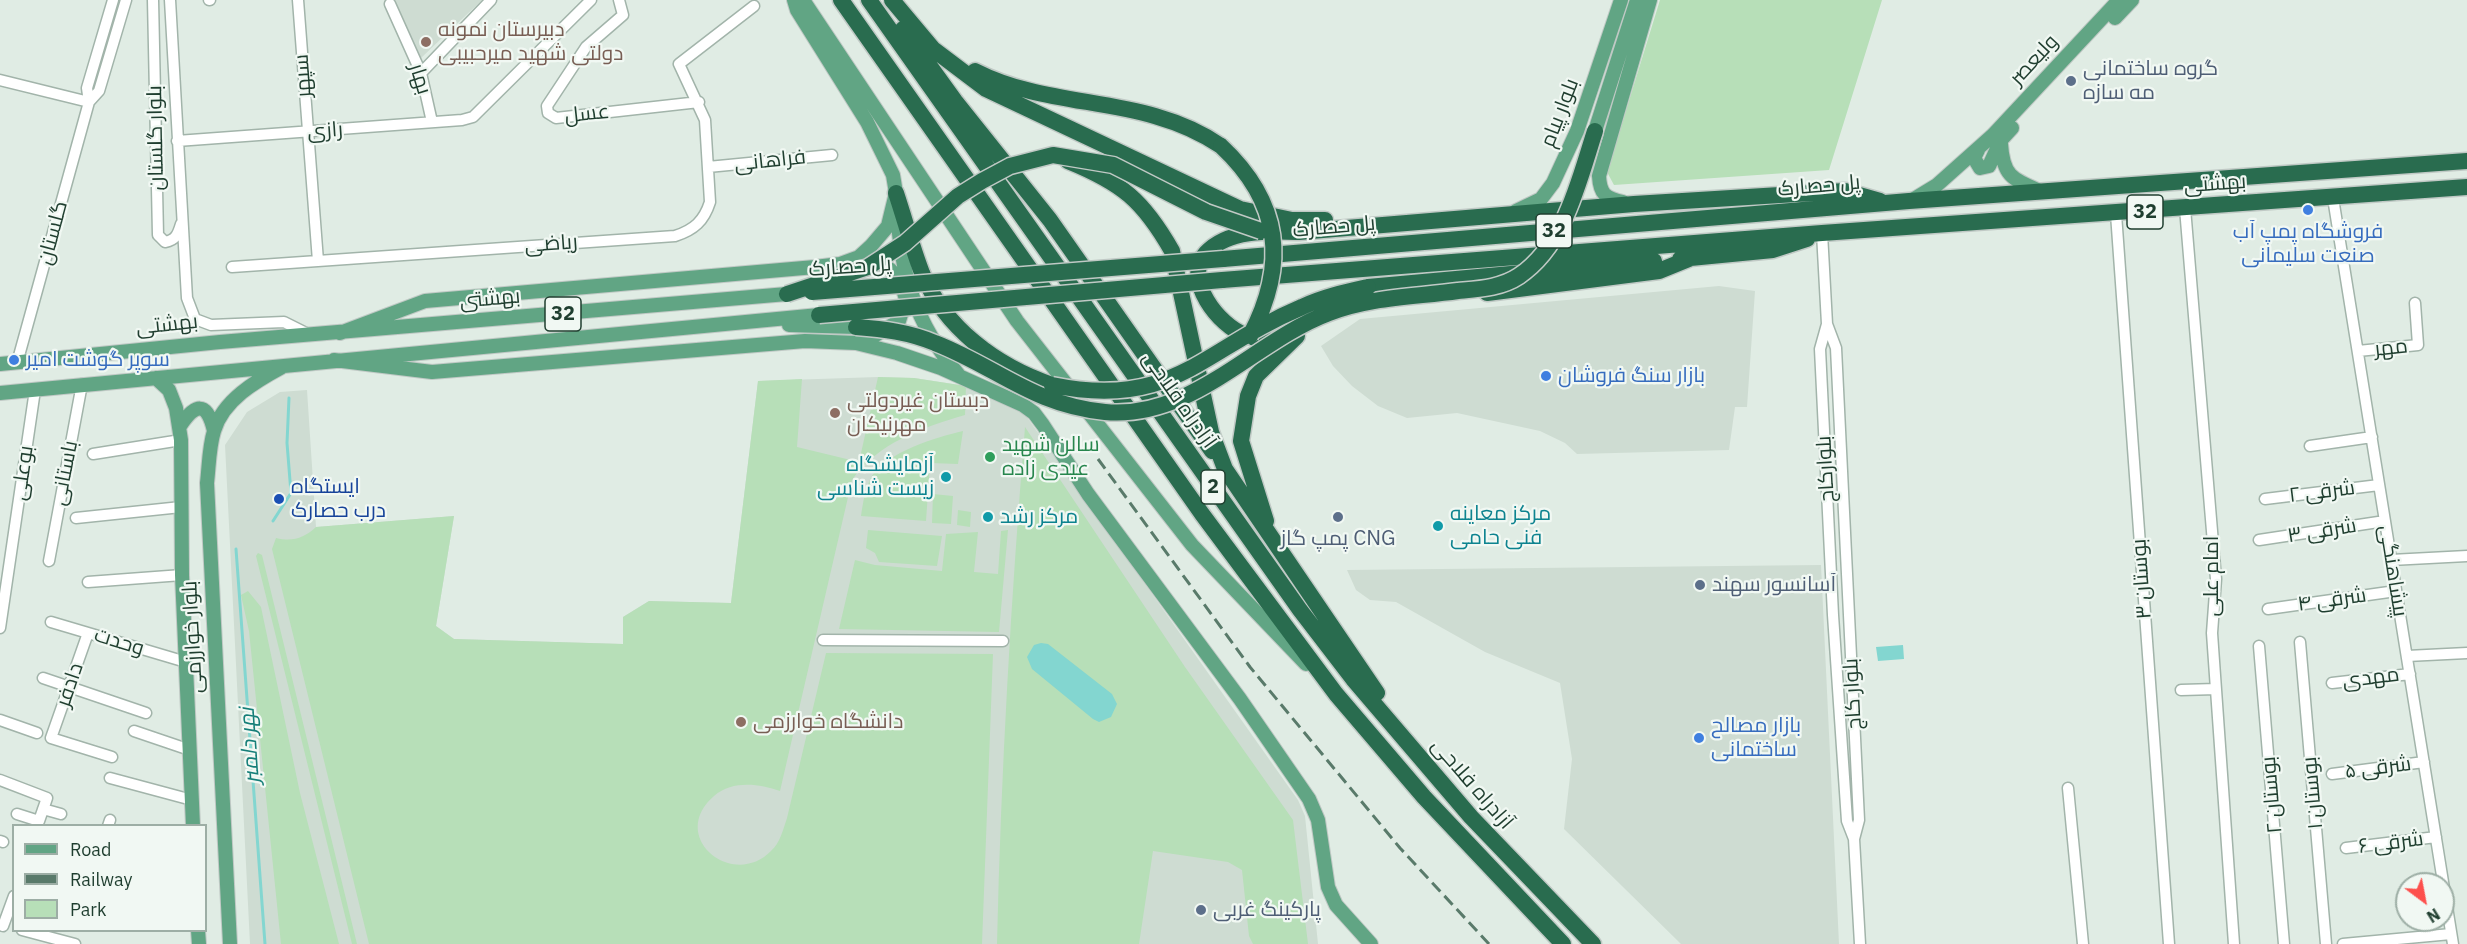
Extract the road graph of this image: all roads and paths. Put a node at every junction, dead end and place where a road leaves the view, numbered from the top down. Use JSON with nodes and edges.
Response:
{"nodes":[{"id":1,"x":113,"y":0,"type":"edge"},
{"id":2,"x":126,"y":0,"type":"edge"},
{"id":3,"x":153,"y":0,"type":"edge"},
{"id":4,"x":170,"y":0,"type":"edge"},
{"id":5,"x":297,"y":0,"type":"edge"},
{"id":6,"x":491,"y":0,"type":"edge"},
{"id":7,"x":591,"y":0,"type":"edge"},
{"id":8,"x":619,"y":0,"type":"edge"},
{"id":9,"x":794,"y":0,"type":"edge"},
{"id":10,"x":803,"y":0,"type":"edge"},
{"id":11,"x":841,"y":0,"type":"edge"},
{"id":12,"x":869,"y":0,"type":"edge"},
{"id":13,"x":881,"y":0,"type":"edge"},
{"id":14,"x":892,"y":0,"type":"edge"},
{"id":15,"x":1621,"y":0,"type":"edge"},
{"id":16,"x":1637,"y":0,"type":"edge"},
{"id":17,"x":1650,"y":0,"type":"edge"},
{"id":18,"x":2119,"y":0,"type":"edge"},
{"id":19,"x":2132,"y":0,"type":"edge"},
{"id":20,"x":390,"y":4,"type":"dead end"},
{"id":21,"x":754,"y":6,"type":"dead end"},
{"id":22,"x":933,"y":49,"type":"junction"},
{"id":23,"x":421,"y":73,"type":"junction"},
{"id":24,"x":0,"y":80,"type":"edge"},
{"id":25,"x":89,"y":102,"type":"junction"},
{"id":26,"x":699,"y":102,"type":"junction"},
{"id":27,"x":432,"y":122,"type":"junction"},
{"id":28,"x":1577,"y":131,"type":"junction"},
{"id":29,"x":1595,"y":131,"type":"joint"},
{"id":30,"x":307,"y":132,"type":"junction"},
{"id":31,"x":2001,"y":140,"type":"junction"},
{"id":32,"x":177,"y":141,"type":"junction"},
{"id":33,"x":1607,"y":144,"type":"junction"},
{"id":34,"x":1979,"y":148,"type":"junction"},
{"id":35,"x":832,"y":155,"type":"dead end"},
{"id":36,"x":1053,"y":155,"type":"junction"},
{"id":37,"x":2467,"y":161,"type":"edge"},
{"id":38,"x":708,"y":167,"type":"junction"},
{"id":39,"x":1560,"y":168,"type":"junction"},
{"id":40,"x":1599,"y":176,"type":"junction"},
{"id":41,"x":2467,"y":187,"type":"edge"},
{"id":42,"x":2042,"y":192,"type":"junction"},
{"id":43,"x":896,"y":193,"type":"junction"},
{"id":44,"x":2333,"y":198,"type":"junction"},
{"id":45,"x":1909,"y":201,"type":"junction"},
{"id":46,"x":1886,"y":203,"type":"junction"},
{"id":47,"x":1634,"y":204,"type":"junction"},
{"id":48,"x":2185,"y":208,"type":"junction"},
{"id":49,"x":1506,"y":214,"type":"junction"},
{"id":50,"x":2116,"y":214,"type":"junction"},
{"id":51,"x":182,"y":220,"type":"junction"},
{"id":52,"x":1361,"y":227,"type":"junction"},
{"id":53,"x":1261,"y":231,"type":"junction"},
{"id":54,"x":1822,"y":233,"type":"junction"},
{"id":55,"x":858,"y":257,"type":"junction"},
{"id":56,"x":1691,"y":258,"type":"junction"},
{"id":57,"x":318,"y":261,"type":"junction"},
{"id":58,"x":232,"y":267,"type":"dead end"},
{"id":59,"x":786,"y":294,"type":"junction"},
{"id":60,"x":2415,"y":303,"type":"dead end"},
{"id":61,"x":819,"y":315,"type":"joint"},
{"id":62,"x":745,"y":322,"type":"junction"},
{"id":63,"x":1827,"y":324,"type":"junction"},
{"id":64,"x":340,"y":333,"type":"junction"},
{"id":65,"x":311,"y":335,"type":"junction"},
{"id":66,"x":856,"y":335,"type":"junction"},
{"id":67,"x":1296,"y":337,"type":"junction"},
{"id":68,"x":2358,"y":351,"type":"junction"},
{"id":69,"x":334,"y":360,"type":"junction"},
{"id":70,"x":17,"y":363,"type":"junction"},
{"id":71,"x":0,"y":364,"type":"edge"},
{"id":72,"x":288,"y":364,"type":"junction"},
{"id":73,"x":1221,"y":375,"type":"junction"},
{"id":74,"x":961,"y":377,"type":"junction"},
{"id":75,"x":156,"y":378,"type":"junction"},
{"id":76,"x":82,"y":384,"type":"junction"},
{"id":77,"x":35,"y":390,"type":"junction"},
{"id":78,"x":0,"y":393,"type":"edge"},
{"id":79,"x":214,"y":430,"type":"junction"},
{"id":80,"x":180,"y":433,"type":"junction"},
{"id":81,"x":2372,"y":437,"type":"junction"},
{"id":82,"x":2310,"y":446,"type":"dead end"},
{"id":83,"x":93,"y":454,"type":"dead end"},
{"id":84,"x":1225,"y":469,"type":"junction"},
{"id":85,"x":2379,"y":485,"type":"junction"},
{"id":86,"x":2265,"y":499,"type":"dead end"},
{"id":87,"x":181,"y":507,"type":"junction"},
{"id":88,"x":76,"y":518,"type":"dead end"},
{"id":89,"x":2385,"y":521,"type":"junction"},
{"id":90,"x":2259,"y":540,"type":"dead end"},
{"id":91,"x":1272,"y":542,"type":"junction"},
{"id":92,"x":2467,"y":555,"type":"edge"},
{"id":93,"x":2391,"y":560,"type":"junction"},
{"id":94,"x":49,"y":561,"type":"dead end"},
{"id":95,"x":182,"y":575,"type":"junction"},
{"id":96,"x":88,"y":582,"type":"dead end"},
{"id":97,"x":2396,"y":591,"type":"junction"},
{"id":98,"x":2268,"y":609,"type":"dead end"},
{"id":99,"x":1833,"y":615,"type":"joint"},
{"id":100,"x":51,"y":622,"type":"dead end"},
{"id":101,"x":0,"y":628,"type":"edge"},
{"id":102,"x":88,"y":633,"type":"junction"},
{"id":103,"x":823,"y":640,"type":"dead end"},
{"id":104,"x":1003,"y":641,"type":"dead end"},
{"id":105,"x":2300,"y":642,"type":"dead end"},
{"id":106,"x":2259,"y":646,"type":"dead end"},
{"id":107,"x":2467,"y":652,"type":"edge"},
{"id":108,"x":2407,"y":656,"type":"junction"},
{"id":109,"x":186,"y":662,"type":"junction"},
{"id":110,"x":2410,"y":674,"type":"junction"},
{"id":111,"x":43,"y":678,"type":"dead end"},
{"id":112,"x":2332,"y":683,"type":"dead end"},
{"id":113,"x":70,"y":687,"type":"junction"},
{"id":114,"x":2216,"y":689,"type":"junction"},
{"id":115,"x":2181,"y":690,"type":"dead end"},
{"id":116,"x":1336,"y":694,"type":"junction"},
{"id":117,"x":146,"y":713,"type":"dead end"},
{"id":118,"x":0,"y":720,"type":"edge"},
{"id":119,"x":134,"y":731,"type":"dead end"},
{"id":120,"x":37,"y":733,"type":"dead end"},
{"id":121,"x":190,"y":750,"type":"junction"},
{"id":122,"x":112,"y":757,"type":"dead end"},
{"id":123,"x":2424,"y":762,"type":"junction"},
{"id":124,"x":2332,"y":774,"type":"dead end"},
{"id":125,"x":1435,"y":775,"type":"junction"},
{"id":126,"x":110,"y":778,"type":"dead end"},
{"id":127,"x":0,"y":780,"type":"edge"},
{"id":128,"x":2068,"y":788,"type":"dead end"},
{"id":129,"x":192,"y":800,"type":"junction"},
{"id":130,"x":43,"y":809,"type":"junction"},
{"id":131,"x":17,"y":814,"type":"dead end"},
{"id":132,"x":61,"y":814,"type":"dead end"},
{"id":133,"x":193,"y":824,"type":"edge"},
{"id":134,"x":2436,"y":837,"type":"junction"},
{"id":135,"x":1854,"y":839,"type":"junction"},
{"id":136,"x":2346,"y":848,"type":"dead end"},
{"id":137,"x":12,"y":904,"type":"edge"},
{"id":138,"x":6,"y":926,"type":"edge"},
{"id":139,"x":30,"y":932,"type":"edge"},
{"id":140,"x":2452,"y":939,"type":"edge"},
{"id":141,"x":73,"y":943,"type":"edge"},
{"id":142,"x":230,"y":944,"type":"edge"},
{"id":143,"x":1371,"y":944,"type":"edge"},
{"id":144,"x":1563,"y":944,"type":"edge"},
{"id":145,"x":1593,"y":944,"type":"edge"},
{"id":146,"x":1860,"y":944,"type":"edge"},
{"id":147,"x":2083,"y":944,"type":"edge"},
{"id":148,"x":2169,"y":944,"type":"edge"},
{"id":149,"x":2234,"y":944,"type":"edge"},
{"id":150,"x":2284,"y":944,"type":"edge"},
{"id":151,"x":2326,"y":944,"type":"edge"},
{"id":152,"x":2343,"y":944,"type":"edge"}],
"edges":[{"from":1,"to":25,"type":"street","name":"گلستان"},
{"from":2,"to":25,"type":"street","name":"گلستان"},
{"from":3,"to":51,"type":"street","name":"بلوار گلستان"},
{"from":4,"to":32,"type":"street","name":"بلوار گلستان"},
{"from":5,"to":30,"type":"street","name":"سپهر"},
{"from":6,"to":23,"type":"street"},
{"from":7,"to":27,"type":"street","name":"رازی"},
{"from":8,"to":26,"type":"street","name":"عسل"},
{"from":9,"to":43,"type":"main road"},
{"from":10,"to":116,"type":"main road"},
{"from":11,"to":116,"type":"highway","name":"آزادراه فلاحی","number":"2"},
{"from":12,"to":125,"type":"highway","name":"آزادراه فلاحی","number":"2"},
{"from":13,"to":84,"type":"highway"},
{"from":14,"to":22,"type":"highway"},
{"from":15,"to":28,"type":"main road","name":"بلوار پیام"},
{"from":16,"to":29,"type":"main road"},
{"from":17,"to":33,"type":"main road"},
{"from":18,"to":34,"type":"main road","name":"ولیعصر"},
{"from":19,"to":31,"type":"main road","name":"ولیعصر"},
{"from":20,"to":23,"type":"street","name":"بهار"},
{"from":21,"to":26,"type":"street","name":"ریاضی"},
{"from":22,"to":52,"type":"highway"},
{"from":22,"to":73,"type":"highway","bridge":true},
{"from":23,"to":27,"type":"street","name":"بهار"},
{"from":24,"to":25,"type":"street"},
{"from":25,"to":70,"type":"street","name":"گلستان"},
{"from":26,"to":38,"type":"street","name":"ریاضی"},
{"from":27,"to":30,"type":"street","name":"رازی"},
{"from":28,"to":33,"type":"main road"},
{"from":28,"to":39,"type":"main road","name":"بلوار پیام"},
{"from":29,"to":73,"type":"highway","bridge":true},
{"from":30,"to":32,"type":"street","name":"رازی"},
{"from":30,"to":57,"type":"street","name":"سپهر"},
{"from":31,"to":34,"type":"main road","name":"ولیعصر"},
{"from":31,"to":42,"type":"main road"},
{"from":32,"to":51,"type":"street","name":"بلوار گلستان"},
{"from":33,"to":40,"type":"main road"},
{"from":34,"to":45,"type":"main road","name":"ولیعصر"},
{"from":35,"to":38,"type":"street","name":"فراهانی"},
{"from":36,"to":53,"type":"highway","bridge":true},
{"from":36,"to":59,"type":"highway","bridge":true},
{"from":36,"to":84,"type":"highway"},
{"from":37,"to":42,"type":"highway","name":"بهشتی","number":"32"},
{"from":38,"to":57,"type":"street","name":"ریاضی"},
{"from":39,"to":40,"type":"main road"},
{"from":39,"to":49,"type":"main road","name":"بلوار پیام"},
{"from":40,"to":47,"type":"main road"},
{"from":41,"to":44,"type":"highway","name":"بهشتی","number":"32"},
{"from":42,"to":45,"type":"highway","name":"بهشتی","number":"32"},
{"from":43,"to":55,"type":"main road"},
{"from":43,"to":56,"type":"highway","bridge":true},
{"from":43,"to":74,"type":"main road"},
{"from":44,"to":48,"type":"highway","name":"بهشتی","number":"32"},
{"from":44,"to":68,"type":"street","name":"پیشاهنگی"},
{"from":45,"to":46,"type":"highway","name":"بهشتی","number":"32"},
{"from":46,"to":47,"type":"highway"},
{"from":46,"to":59,"type":"highway","name":"پل حصارک","number":"32","bridge":true},
{"from":47,"to":49,"type":"highway"},
{"from":48,"to":50,"type":"highway","name":"بهشتی","number":"32"},
{"from":48,"to":114,"type":"street","name":"امام علی"},
{"from":49,"to":52,"type":"highway"},
{"from":50,"to":54,"type":"highway","name":"بهشتی","number":"32"},
{"from":50,"to":148,"type":"street","name":"بوستان ۳"},
{"from":51,"to":65,"type":"street","name":"بلوار گلستان"},
{"from":52,"to":53,"type":"highway"},
{"from":53,"to":67,"type":"highway"},
{"from":54,"to":56,"type":"highway"},
{"from":54,"to":61,"type":"highway","name":"پل حصارک","number":"32","bridge":true},
{"from":54,"to":63,"type":"street"},
{"from":55,"to":64,"type":"main road"},
{"from":55,"to":66,"type":"main road"},
{"from":56,"to":67,"type":"highway"},
{"from":57,"to":58,"type":"street","name":"ریاضی"},
{"from":59,"to":64,"type":"main road","name":"بهشتى","number":"32"},
{"from":60,"to":68,"type":"street","name":"مهر"},
{"from":61,"to":62,"type":"main road","number":"32"},
{"from":62,"to":66,"type":"main road"},
{"from":62,"to":69,"type":"main road","number":"32"},
{"from":63,"to":99,"type":"street","name":"بلوارکاج"},
{"from":63,"to":135,"type":"street","name":"بلوار کاج"},
{"from":64,"to":65,"type":"main road","name":"بهشتی","number":"32"},
{"from":65,"to":70,"type":"main road","name":"بهشتی","number":"32"},
{"from":66,"to":69,"type":"main road"},
{"from":66,"to":73,"type":"highway","bridge":true},
{"from":66,"to":74,"type":"main road"},
{"from":67,"to":91,"type":"highway"},
{"from":68,"to":81,"type":"street","name":"پیشاهنگی"},
{"from":69,"to":72,"type":"main road","number":"32"},
{"from":70,"to":71,"type":"main road","name":"بهشتی","number":"32"},
{"from":72,"to":75,"type":"main road","number":"32"},
{"from":72,"to":79,"type":"main road","name":"بلوار خوارزمی"},
{"from":74,"to":143,"type":"main road"},
{"from":75,"to":76,"type":"main road","number":"32"},
{"from":75,"to":80,"type":"main road","name":"بلوار خوارزمی"},
{"from":76,"to":77,"type":"main road","number":"32"},
{"from":76,"to":94,"type":"street","name":"باستانی"},
{"from":77,"to":78,"type":"main road","number":"32"},
{"from":77,"to":101,"type":"street","name":"بوعلی"},
{"from":79,"to":80,"type":"main road"},
{"from":79,"to":142,"type":"main road","name":"بلوار خوارزمی"},
{"from":80,"to":83,"type":"street"},
{"from":80,"to":87,"type":"main road","name":"بلوار خوارزمی"},
{"from":81,"to":82,"type":"street"},
{"from":81,"to":85,"type":"street","name":"پیشاهنگی"},
{"from":84,"to":91,"type":"highway"},
{"from":85,"to":86,"type":"street","name":"۲ شرقی"},
{"from":85,"to":89,"type":"street","name":"پیشاهنگی"},
{"from":87,"to":88,"type":"street"},
{"from":87,"to":95,"type":"main road","name":"بلوار خوارزمی"},
{"from":89,"to":90,"type":"street","name":"۳ شرقی"},
{"from":89,"to":93,"type":"street","name":"پیشاهنگی"},
{"from":91,"to":125,"type":"highway"},
{"from":92,"to":93,"type":"street"},
{"from":93,"to":97,"type":"street","name":"پیشاهنگی"},
{"from":95,"to":96,"type":"street"},
{"from":95,"to":109,"type":"main road","name":"بلوار خوارزمی"},
{"from":97,"to":98,"type":"street","name":"۴ شرقی"},
{"from":97,"to":108,"type":"street","name":"پیشاهنگی"},
{"from":99,"to":135,"type":"street","name":"بلوار کاج"},
{"from":100,"to":102,"type":"street","name":"وحدت"},
{"from":102,"to":109,"type":"street","name":"وحدت"},
{"from":102,"to":113,"type":"street","name":"دادفر"},
{"from":103,"to":104,"type":"street"},
{"from":105,"to":151,"type":"street","name":"بوستان ۱"},
{"from":106,"to":150,"type":"street","name":"بوستان ۲"},
{"from":107,"to":108,"type":"street"},
{"from":108,"to":110,"type":"street","name":"پیشاهنگی"},
{"from":109,"to":121,"type":"main road","name":"بلوار خوارزمی"},
{"from":110,"to":112,"type":"street","name":"مهدی"},
{"from":110,"to":123,"type":"street","name":"پیشاهنگی"},
{"from":111,"to":113,"type":"street"},
{"from":113,"to":117,"type":"street"},
{"from":113,"to":122,"type":"street","name":"دادفر"},
{"from":114,"to":115,"type":"street"},
{"from":114,"to":149,"type":"street","name":"امام علی"},
{"from":116,"to":144,"type":"highway","name":"آزادراه فلاحی","number":"2"},
{"from":118,"to":120,"type":"street"},
{"from":119,"to":121,"type":"street"},
{"from":121,"to":129,"type":"main road","name":"بلوار خوارزمی"},
{"from":123,"to":124,"type":"street","name":"۵ شرقی"},
{"from":123,"to":134,"type":"street","name":"پیشاهنگی"},
{"from":125,"to":145,"type":"highway","name":"آزادراه فلاحی","number":"2"},
{"from":126,"to":129,"type":"street"},
{"from":127,"to":130,"type":"street"},
{"from":128,"to":147,"type":"street"},
{"from":129,"to":133,"type":"main road","name":"بلوار خوارزمی"},
{"from":130,"to":131,"type":"street"},
{"from":130,"to":132,"type":"street"},
{"from":134,"to":136,"type":"street","name":"۶ شرقی"},
{"from":134,"to":140,"type":"street","name":"پیشاهنگی"},
{"from":135,"to":146,"type":"street"},
{"from":137,"to":138,"type":"street"},
{"from":139,"to":141,"type":"street"},
{"from":140,"to":152,"type":"street"}]}
